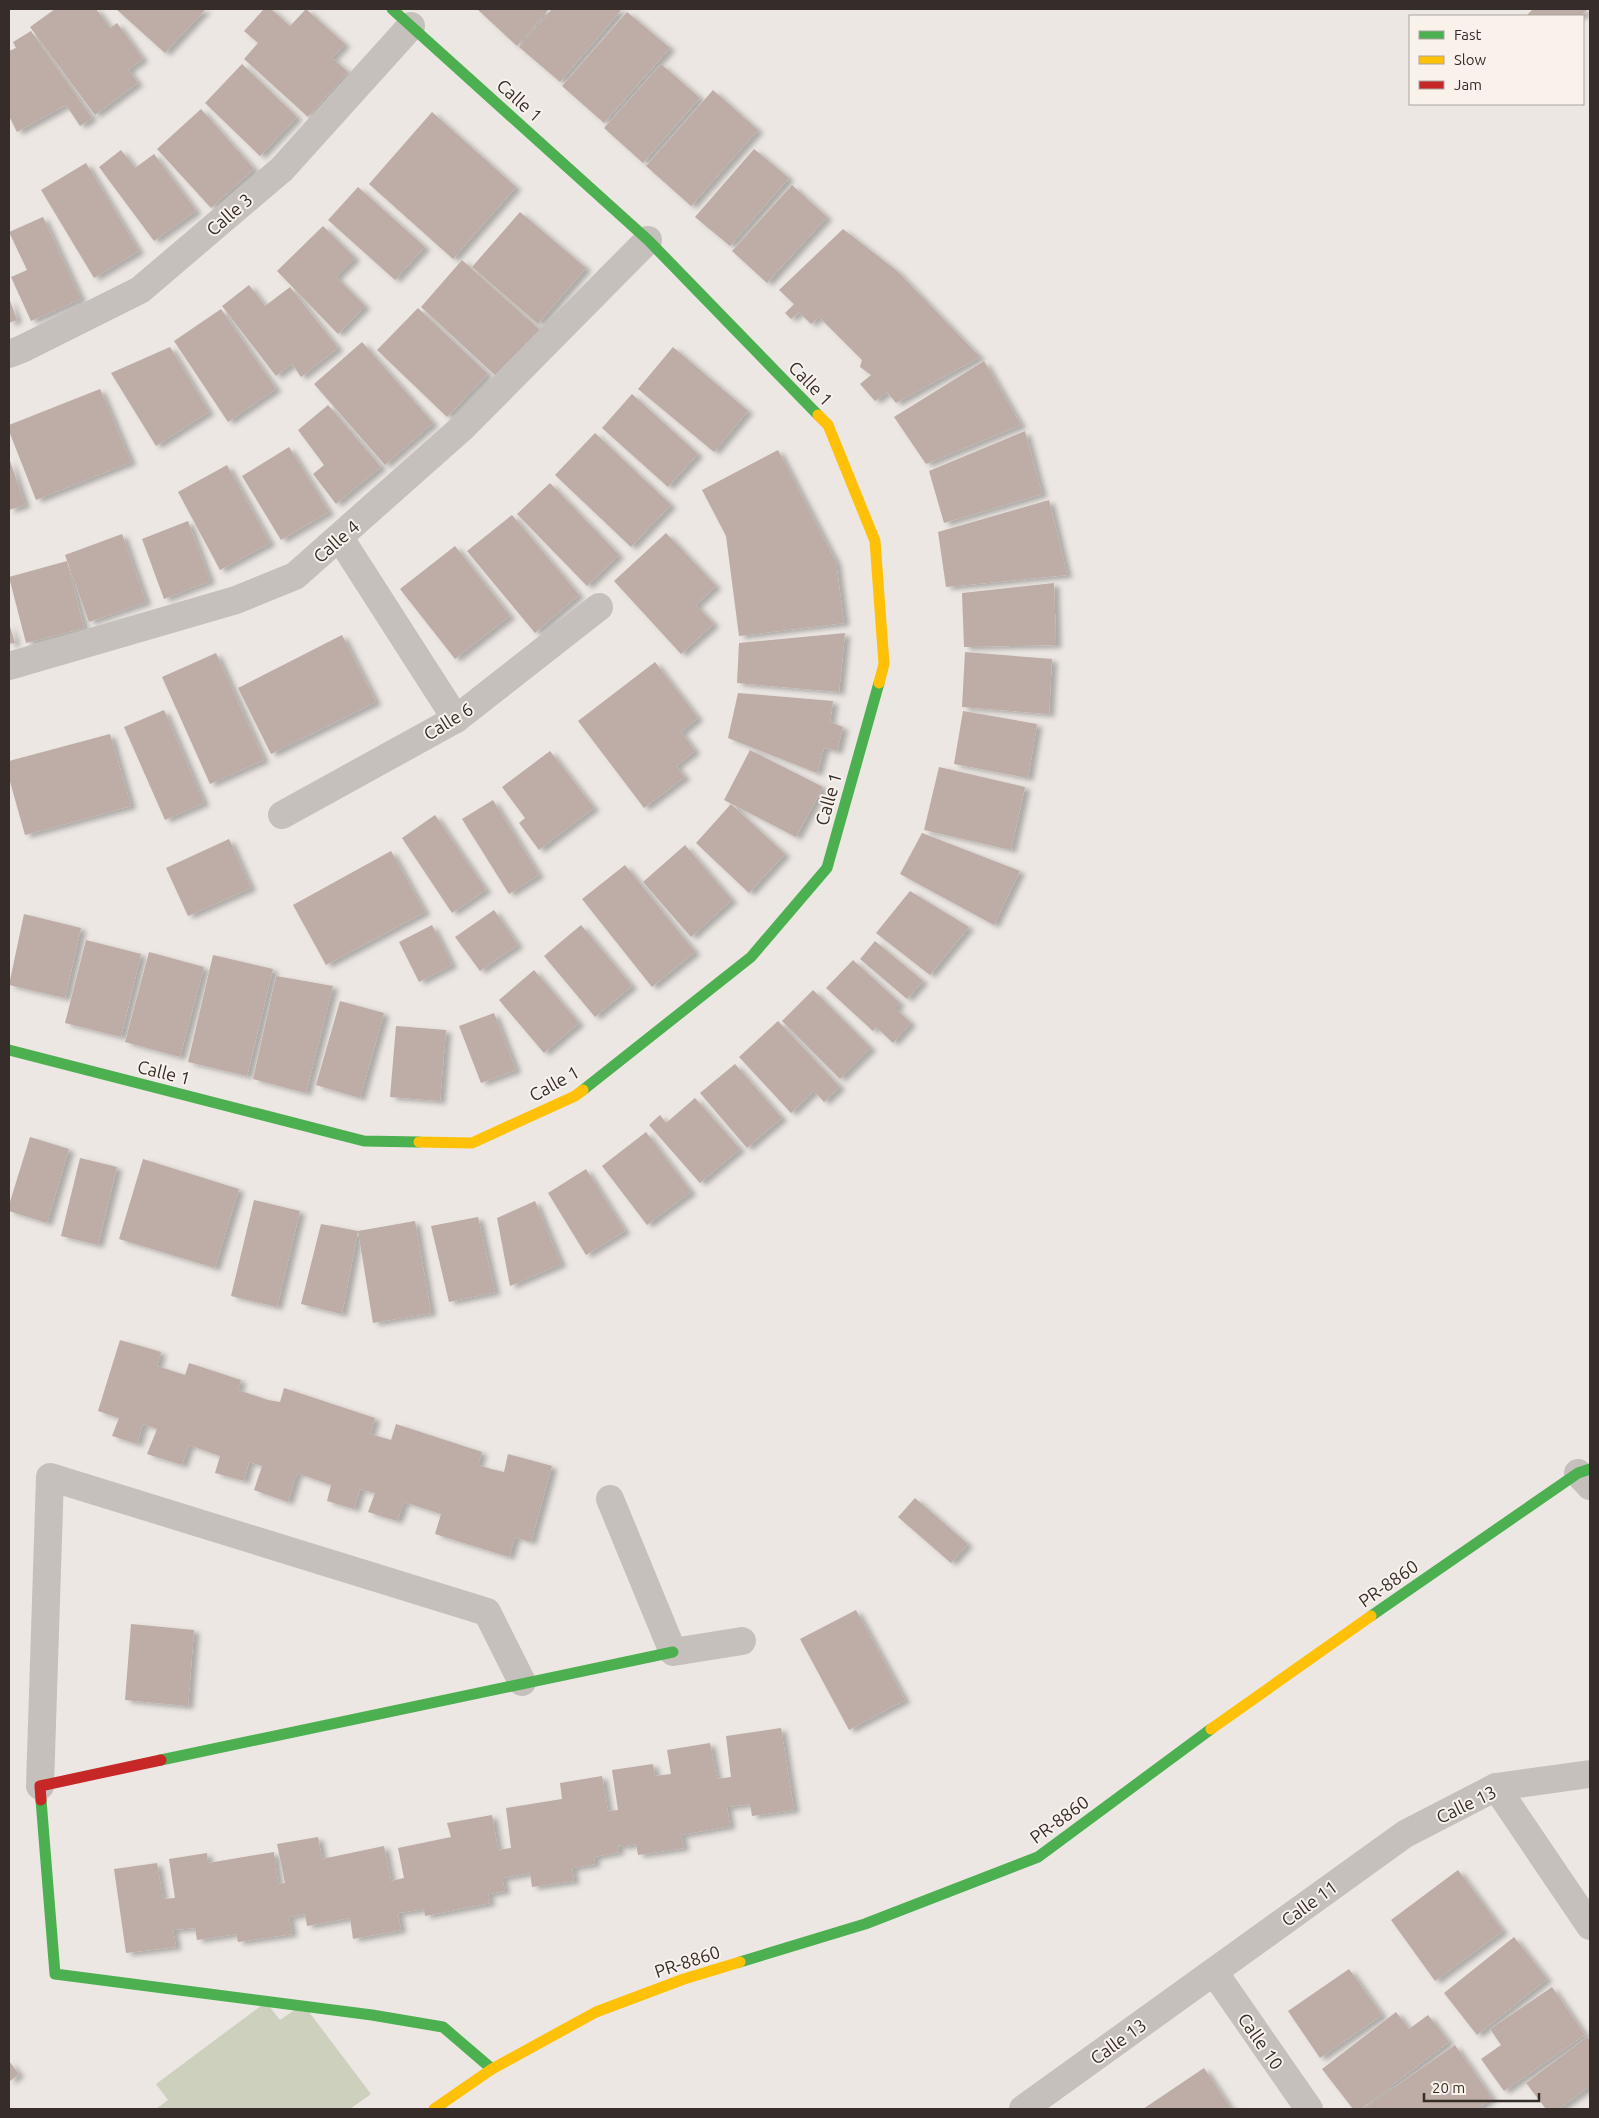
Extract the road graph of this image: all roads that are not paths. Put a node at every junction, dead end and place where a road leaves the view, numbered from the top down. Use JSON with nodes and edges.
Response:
{"nodes":[{"id":1,"x":401,"y":17,"type":"edge"},
{"id":2,"x":648,"y":240,"type":"junction"},
{"id":3,"x":9,"y":354,"type":"edge"},
{"id":4,"x":340,"y":538,"type":"junction"},
{"id":5,"x":600,"y":607,"type":"dead end"},
{"id":6,"x":9,"y":666,"type":"edge"},
{"id":7,"x":456,"y":719,"type":"junction"},
{"id":8,"x":282,"y":815,"type":"dead end"},
{"id":9,"x":9,"y":1050,"type":"edge"},
{"id":10,"x":1586,"y":1476,"type":"edge"},
{"id":11,"x":610,"y":1499,"type":"dead end"},
{"id":12,"x":742,"y":1642,"type":"dead end"},
{"id":13,"x":674,"y":1652,"type":"junction"},
{"id":14,"x":522,"y":1682,"type":"junction"},
{"id":15,"x":1590,"y":1774,"type":"edge"},
{"id":16,"x":40,"y":1786,"type":"junction"},
{"id":17,"x":1496,"y":1787,"type":"junction"},
{"id":18,"x":1405,"y":1834,"type":"joint"},
{"id":19,"x":1590,"y":1926,"type":"edge"},
{"id":20,"x":1214,"y":1972,"type":"junction"},
{"id":21,"x":492,"y":2069,"type":"junction"},
{"id":22,"x":434,"y":2109,"type":"edge"},
{"id":23,"x":1023,"y":2109,"type":"edge"},
{"id":24,"x":1309,"y":2109,"type":"edge"}],
"edges":[{"from":1,"to":2,"type":"street","name":"Calle 1"},
{"from":1,"to":3,"type":"street","name":"Calle 3"},
{"from":2,"to":4,"type":"street","name":"Calle 4"},
{"from":2,"to":9,"type":"street","name":"Calle 1"},
{"from":4,"to":6,"type":"street","name":"Calle 4"},
{"from":4,"to":7,"type":"street"},
{"from":5,"to":7,"type":"street","name":"Calle 6"},
{"from":7,"to":8,"type":"street","name":"Calle 6"},
{"from":10,"to":21,"type":"street","name":"PR-8860","number":"PR-8860"},
{"from":11,"to":13,"type":"street"},
{"from":12,"to":13,"type":"street"},
{"from":13,"to":14,"type":"street"},
{"from":14,"to":16,"type":"street"},
{"from":14,"to":16,"type":"street"},
{"from":15,"to":17,"type":"street","name":"Calle 13"},
{"from":16,"to":21,"type":"street"},
{"from":17,"to":18,"type":"street","name":"Calle 13"},
{"from":17,"to":19,"type":"street"},
{"from":18,"to":20,"type":"street","name":"Calle 11"},
{"from":20,"to":23,"type":"street","name":"Calle 13"},
{"from":20,"to":24,"type":"street","name":"Calle 10"},
{"from":21,"to":22,"type":"street","name":"PR-8860","number":"PR-8860"}]}
